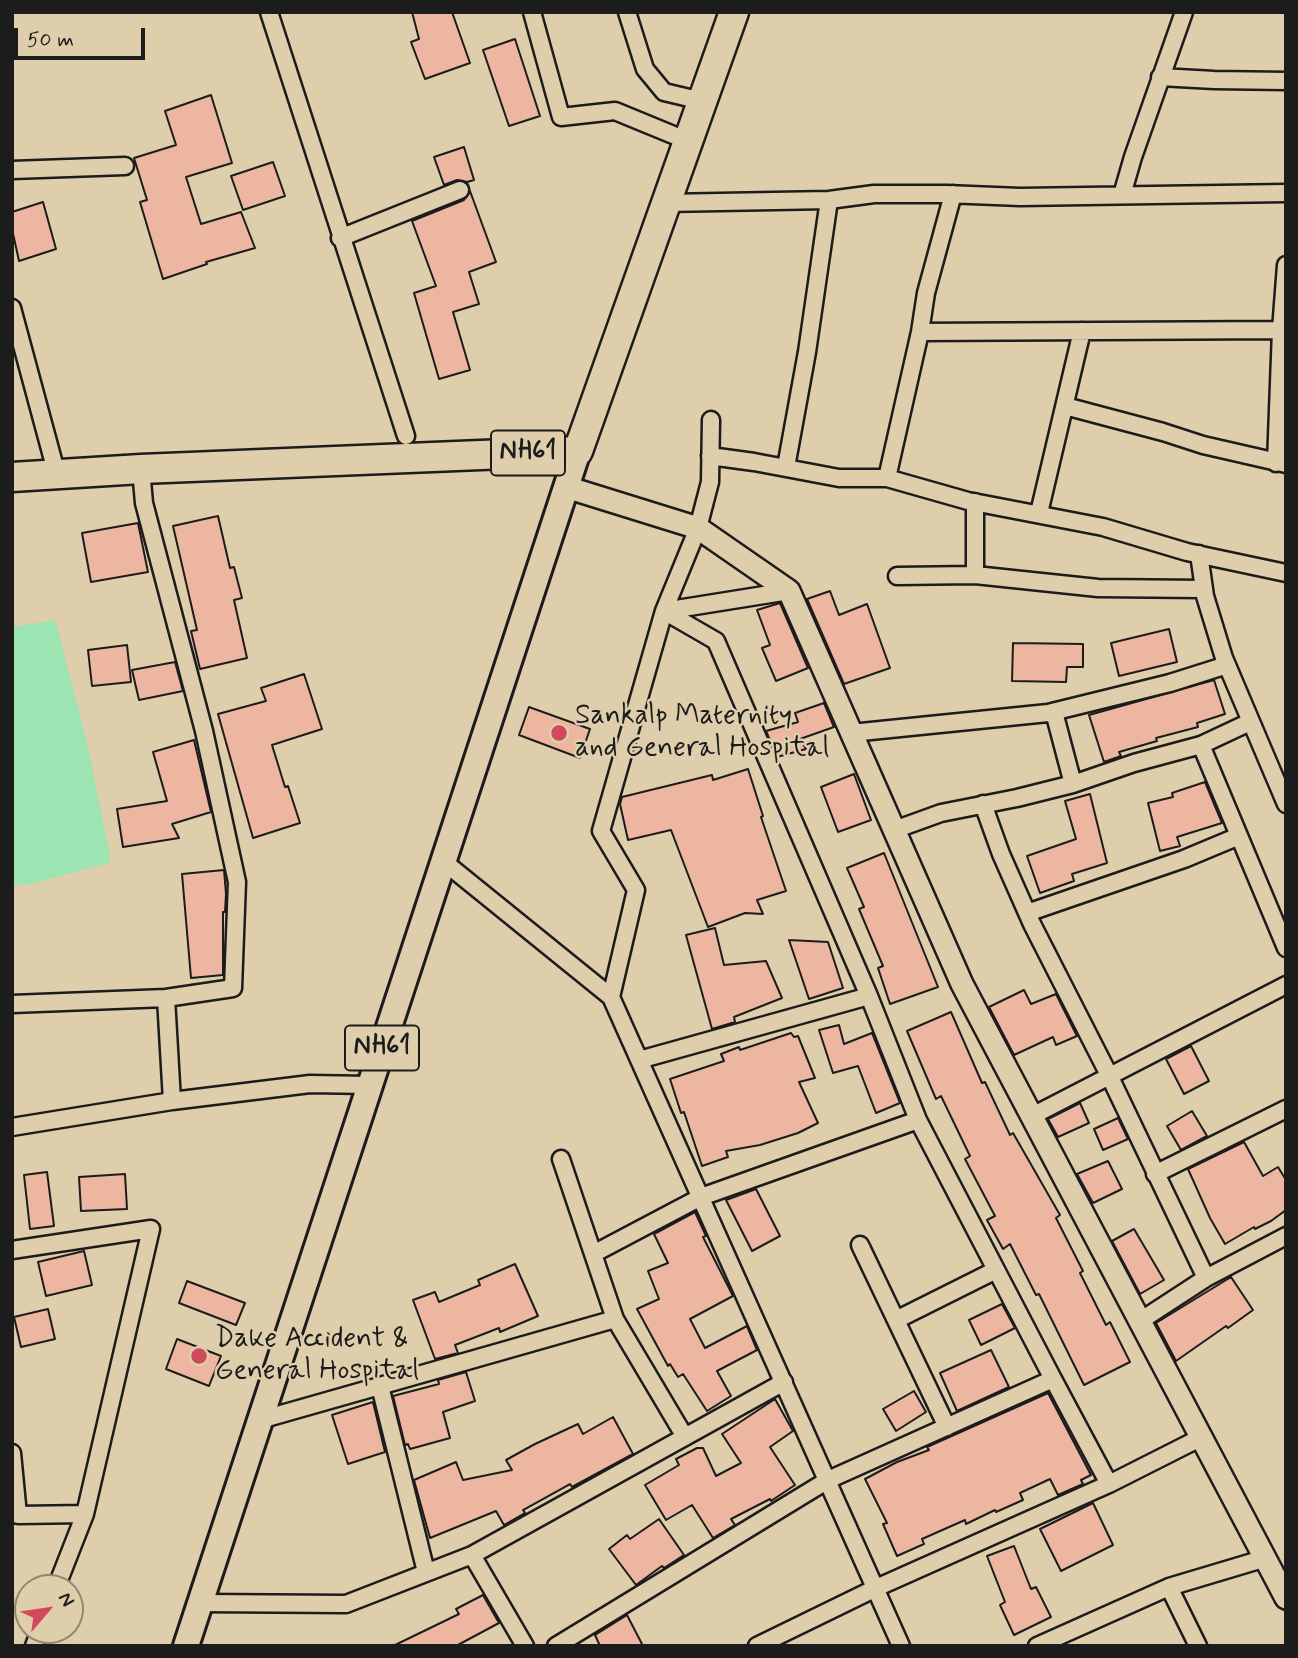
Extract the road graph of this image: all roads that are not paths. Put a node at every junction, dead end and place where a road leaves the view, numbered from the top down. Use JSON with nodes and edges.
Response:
{"nodes":[{"id":1,"x":269,"y":12,"type":"edge"},
{"id":2,"x":532,"y":12,"type":"edge"},
{"id":3,"x":627,"y":12,"type":"edge"},
{"id":4,"x":734,"y":12,"type":"edge"},
{"id":5,"x":1184,"y":12,"type":"edge"},
{"id":6,"x":1160,"y":77,"type":"junction"},
{"id":7,"x":1286,"y":81,"type":"edge"},
{"id":8,"x":702,"y":101,"type":"junction"},
{"id":9,"x":688,"y":141,"type":"junction"},
{"id":10,"x":125,"y":166,"type":"dead end"},
{"id":11,"x":12,"y":170,"type":"edge"},
{"id":12,"x":460,"y":190,"type":"dead end"},
{"id":13,"x":1286,"y":193,"type":"edge"},
{"id":14,"x":953,"y":194,"type":"junction"},
{"id":15,"x":1122,"y":195,"type":"junction"},
{"id":16,"x":830,"y":200,"type":"junction"},
{"id":17,"x":666,"y":203,"type":"junction"},
{"id":18,"x":340,"y":238,"type":"junction"},
{"id":19,"x":1286,"y":265,"type":"edge"},
{"id":20,"x":12,"y":308,"type":"edge"},
{"id":21,"x":1281,"y":330,"type":"junction"},
{"id":22,"x":1082,"y":331,"type":"junction"},
{"id":23,"x":920,"y":332,"type":"junction"},
{"id":24,"x":1065,"y":406,"type":"junction"},
{"id":25,"x":711,"y":419,"type":"dead end"},
{"id":26,"x":407,"y":436,"type":"dead end"},
{"id":27,"x":578,"y":451,"type":"junction"},
{"id":28,"x":710,"y":456,"type":"junction"},
{"id":29,"x":1281,"y":463,"type":"edge"},
{"id":30,"x":786,"y":467,"type":"junction"},
{"id":31,"x":141,"y":469,"type":"junction"},
{"id":32,"x":57,"y":474,"type":"junction"},
{"id":33,"x":12,"y":477,"type":"edge"},
{"id":34,"x":887,"y":478,"type":"junction"},
{"id":35,"x":566,"y":488,"type":"junction"},
{"id":36,"x":975,"y":502,"type":"junction"},
{"id":37,"x":1039,"y":513,"type":"junction"},
{"id":38,"x":698,"y":528,"type":"junction"},
{"id":39,"x":1199,"y":554,"type":"junction"},
{"id":40,"x":1284,"y":574,"type":"edge"},
{"id":41,"x":975,"y":575,"type":"junction"},
{"id":42,"x":897,"y":576,"type":"dead end"},
{"id":43,"x":1204,"y":589,"type":"junction"},
{"id":44,"x":789,"y":591,"type":"junction"},
{"id":45,"x":664,"y":611,"type":"junction"},
{"id":46,"x":1227,"y":665,"type":"junction"},
{"id":47,"x":1054,"y":712,"type":"junction"},
{"id":48,"x":1250,"y":722,"type":"junction"},
{"id":49,"x":851,"y":733,"type":"junction"},
{"id":50,"x":1201,"y":745,"type":"junction"},
{"id":51,"x":1073,"y":784,"type":"junction"},
{"id":52,"x":983,"y":804,"type":"junction"},
{"id":53,"x":1286,"y":804,"type":"edge"},
{"id":54,"x":894,"y":830,"type":"junction"},
{"id":55,"x":1239,"y":836,"type":"junction"},
{"id":56,"x":443,"y":861,"type":"junction"},
{"id":57,"x":1027,"y":913,"type":"junction"},
{"id":58,"x":1286,"y":948,"type":"edge"},
{"id":59,"x":1286,"y":985,"type":"edge"},
{"id":60,"x":869,"y":996,"type":"junction"},
{"id":61,"x":166,"y":998,"type":"junction"},
{"id":62,"x":611,"y":998,"type":"junction"},
{"id":63,"x":12,"y":1004,"type":"edge"},
{"id":64,"x":639,"y":1060,"type":"junction"},
{"id":65,"x":1109,"y":1075,"type":"junction"},
{"id":66,"x":370,"y":1085,"type":"junction"},
{"id":67,"x":172,"y":1101,"type":"junction"},
{"id":68,"x":1286,"y":1109,"type":"edge"},
{"id":69,"x":1032,"y":1116,"type":"junction"},
{"id":70,"x":918,"y":1120,"type":"junction"},
{"id":71,"x":12,"y":1127,"type":"edge"},
{"id":72,"x":561,"y":1159,"type":"dead end"},
{"id":73,"x":1155,"y":1174,"type":"junction"},
{"id":74,"x":701,"y":1197,"type":"junction"},
{"id":75,"x":1286,"y":1236,"type":"edge"},
{"id":76,"x":860,"y":1245,"type":"dead end"},
{"id":77,"x":12,"y":1250,"type":"edge"},
{"id":78,"x":593,"y":1254,"type":"junction"},
{"id":79,"x":996,"y":1270,"type":"junction"},
{"id":80,"x":1206,"y":1278,"type":"junction"},
{"id":81,"x":615,"y":1319,"type":"junction"},
{"id":82,"x":896,"y":1320,"type":"junction"},
{"id":83,"x":1140,"y":1321,"type":"junction"},
{"id":84,"x":1053,"y":1379,"type":"junction"},
{"id":85,"x":784,"y":1382,"type":"junction"},
{"id":86,"x":380,"y":1386,"type":"junction"},
{"id":87,"x":260,"y":1420,"type":"junction"},
{"id":88,"x":947,"y":1427,"type":"junction"},
{"id":89,"x":685,"y":1437,"type":"junction"},
{"id":90,"x":1202,"y":1437,"type":"junction"},
{"id":91,"x":12,"y":1452,"type":"edge"},
{"id":92,"x":828,"y":1480,"type":"junction"},
{"id":93,"x":1109,"y":1484,"type":"junction"},
{"id":94,"x":85,"y":1514,"type":"junction"},
{"id":95,"x":472,"y":1555,"type":"junction"},
{"id":96,"x":1266,"y":1558,"type":"junction"},
{"id":97,"x":426,"y":1572,"type":"junction"},
{"id":98,"x":61,"y":1574,"type":"edge"},
{"id":99,"x":1281,"y":1576,"type":"edge"},
{"id":100,"x":1169,"y":1587,"type":"junction"},
{"id":101,"x":876,"y":1588,"type":"junction"},
{"id":102,"x":1286,"y":1598,"type":"edge"},
{"id":103,"x":200,"y":1603,"type":"junction"},
{"id":104,"x":1046,"y":1644,"type":"edge"},
{"id":105,"x":186,"y":1646,"type":"edge"},
{"id":106,"x":525,"y":1646,"type":"edge"},
{"id":107,"x":556,"y":1646,"type":"edge"},
{"id":108,"x":757,"y":1646,"type":"edge"},
{"id":109,"x":901,"y":1646,"type":"edge"},
{"id":110,"x":1198,"y":1646,"type":"edge"}],
"edges":[{"from":1,"to":18,"type":"street"},
{"from":2,"to":9,"type":"street"},
{"from":3,"to":8,"type":"street"},
{"from":4,"to":8,"type":"highway","number":"NH61"},
{"from":5,"to":6,"type":"street"},
{"from":6,"to":7,"type":"street"},
{"from":6,"to":15,"type":"street"},
{"from":8,"to":9,"type":"highway","number":"NH61"},
{"from":9,"to":17,"type":"highway","number":"NH61"},
{"from":10,"to":11,"type":"street"},
{"from":12,"to":18,"type":"street"},
{"from":13,"to":15,"type":"street"},
{"from":14,"to":15,"type":"street"},
{"from":14,"to":16,"type":"street"},
{"from":14,"to":23,"type":"street"},
{"from":16,"to":17,"type":"street"},
{"from":16,"to":30,"type":"street"},
{"from":17,"to":27,"type":"highway","number":"NH61"},
{"from":18,"to":26,"type":"street"},
{"from":19,"to":21,"type":"street"},
{"from":20,"to":32,"type":"street"},
{"from":21,"to":22,"type":"street"},
{"from":21,"to":29,"type":"street"},
{"from":22,"to":23,"type":"street"},
{"from":22,"to":24,"type":"street"},
{"from":23,"to":34,"type":"street"},
{"from":24,"to":29,"type":"street"},
{"from":24,"to":37,"type":"street"},
{"from":25,"to":28,"type":"street"},
{"from":27,"to":31,"type":"highway","number":"NH61"},
{"from":27,"to":35,"type":"main road","number":"NH61"},
{"from":28,"to":30,"type":"street"},
{"from":28,"to":38,"type":"street"},
{"from":30,"to":34,"type":"street"},
{"from":31,"to":32,"type":"highway","number":"NH61"},
{"from":31,"to":61,"type":"street"},
{"from":32,"to":33,"type":"highway","number":"NH61"},
{"from":34,"to":36,"type":"street"},
{"from":35,"to":38,"type":"street"},
{"from":35,"to":56,"type":"main road","number":"NH61"},
{"from":36,"to":37,"type":"street"},
{"from":36,"to":41,"type":"street"},
{"from":37,"to":39,"type":"street"},
{"from":38,"to":44,"type":"street"},
{"from":38,"to":45,"type":"street"},
{"from":39,"to":40,"type":"street"},
{"from":39,"to":43,"type":"street"},
{"from":41,"to":42,"type":"street"},
{"from":41,"to":43,"type":"street"},
{"from":43,"to":46,"type":"street"},
{"from":44,"to":45,"type":"street"},
{"from":44,"to":49,"type":"street"},
{"from":45,"to":60,"type":"street"},
{"from":45,"to":62,"type":"street"},
{"from":46,"to":47,"type":"street"},
{"from":46,"to":48,"type":"street"},
{"from":47,"to":49,"type":"street"},
{"from":47,"to":51,"type":"street"},
{"from":48,"to":50,"type":"street"},
{"from":48,"to":53,"type":"street"},
{"from":49,"to":54,"type":"street"},
{"from":50,"to":51,"type":"street"},
{"from":50,"to":55,"type":"street"},
{"from":51,"to":52,"type":"street"},
{"from":52,"to":54,"type":"street"},
{"from":52,"to":57,"type":"street"},
{"from":54,"to":69,"type":"street"},
{"from":55,"to":57,"type":"street"},
{"from":55,"to":58,"type":"street"},
{"from":56,"to":62,"type":"street"},
{"from":56,"to":66,"type":"main road","number":"NH61"},
{"from":57,"to":65,"type":"street"},
{"from":59,"to":65,"type":"street"},
{"from":60,"to":64,"type":"street"},
{"from":60,"to":70,"type":"street"},
{"from":61,"to":63,"type":"street"},
{"from":61,"to":67,"type":"street"},
{"from":62,"to":64,"type":"street"},
{"from":64,"to":74,"type":"street"},
{"from":65,"to":69,"type":"street"},
{"from":65,"to":73,"type":"street"},
{"from":66,"to":67,"type":"street"},
{"from":66,"to":87,"type":"main road","number":"NH61"},
{"from":67,"to":71,"type":"street"},
{"from":68,"to":73,"type":"street"},
{"from":69,"to":83,"type":"street"},
{"from":70,"to":74,"type":"street"},
{"from":70,"to":79,"type":"street"},
{"from":72,"to":78,"type":"street"},
{"from":73,"to":80,"type":"street"},
{"from":74,"to":78,"type":"street"},
{"from":74,"to":85,"type":"street"},
{"from":75,"to":80,"type":"street"},
{"from":76,"to":82,"type":"street"},
{"from":77,"to":94,"type":"street"},
{"from":78,"to":81,"type":"street"},
{"from":79,"to":82,"type":"street"},
{"from":79,"to":84,"type":"street"},
{"from":80,"to":83,"type":"street"},
{"from":81,"to":86,"type":"street"},
{"from":81,"to":89,"type":"street"},
{"from":82,"to":88,"type":"street"},
{"from":83,"to":90,"type":"street"},
{"from":84,"to":88,"type":"street"},
{"from":84,"to":93,"type":"street"},
{"from":85,"to":89,"type":"street"},
{"from":85,"to":92,"type":"street"},
{"from":86,"to":87,"type":"street"},
{"from":86,"to":97,"type":"street"},
{"from":87,"to":103,"type":"main road","number":"NH61"},
{"from":88,"to":92,"type":"street"},
{"from":89,"to":95,"type":"street"},
{"from":90,"to":93,"type":"street"},
{"from":90,"to":96,"type":"street"},
{"from":91,"to":94,"type":"street"},
{"from":92,"to":101,"type":"street"},
{"from":92,"to":107,"type":"street"},
{"from":93,"to":101,"type":"street"},
{"from":94,"to":98,"type":"street"},
{"from":95,"to":97,"type":"street"},
{"from":95,"to":106,"type":"street"},
{"from":96,"to":99,"type":"street"},
{"from":96,"to":100,"type":"street"},
{"from":97,"to":103,"type":"street"},
{"from":99,"to":102,"type":"street"},
{"from":100,"to":104,"type":"street"},
{"from":100,"to":110,"type":"street"},
{"from":101,"to":108,"type":"street"},
{"from":101,"to":109,"type":"street"},
{"from":103,"to":105,"type":"main road","number":"NH61"}]}
